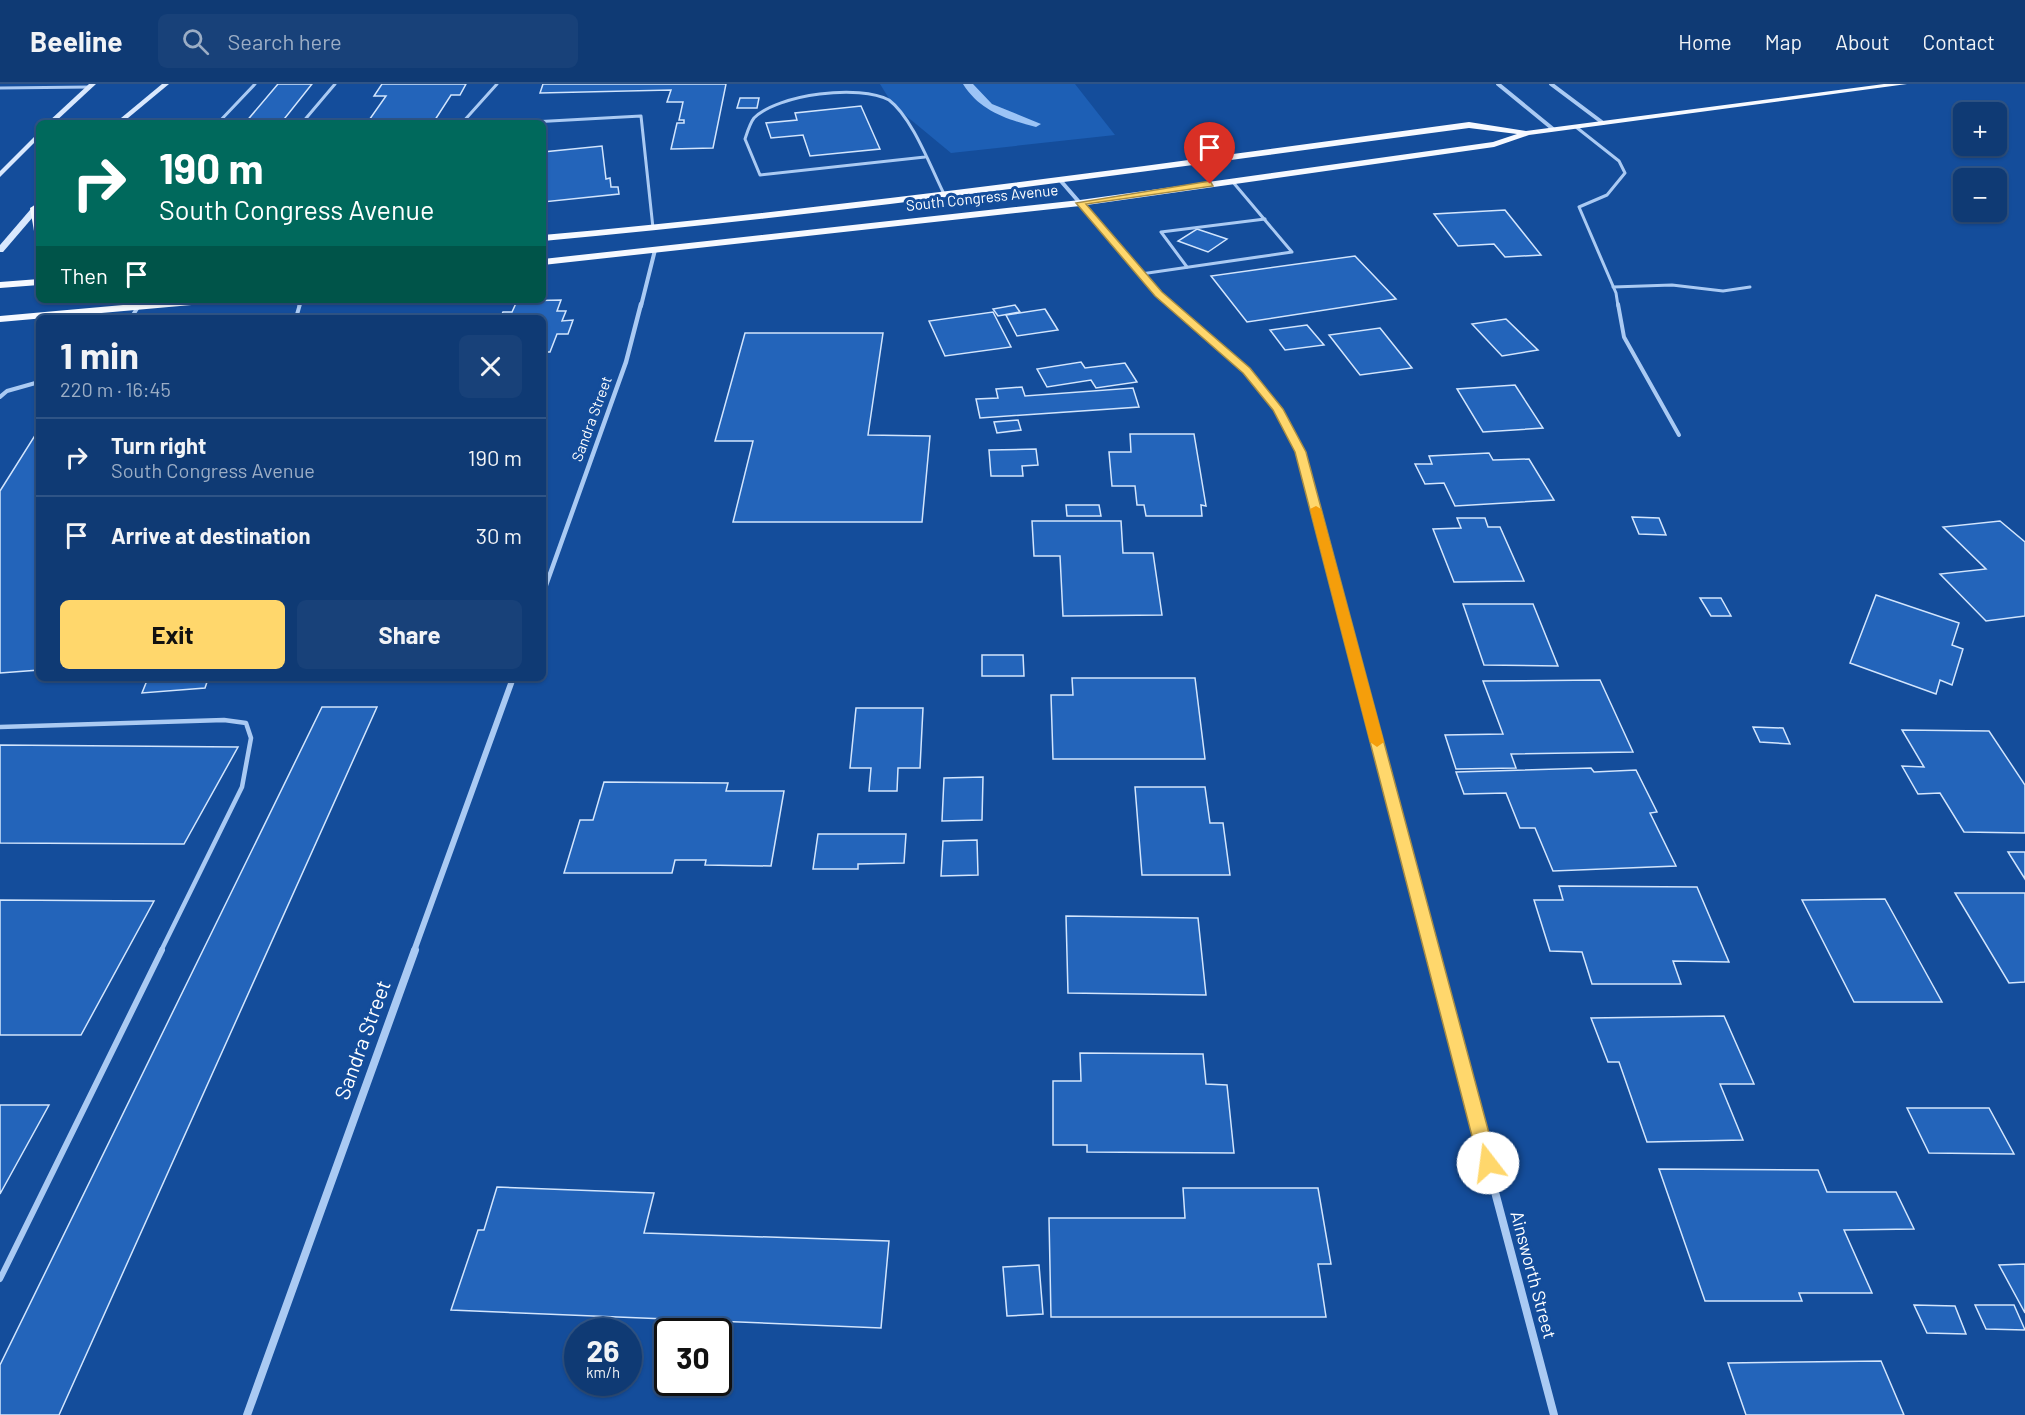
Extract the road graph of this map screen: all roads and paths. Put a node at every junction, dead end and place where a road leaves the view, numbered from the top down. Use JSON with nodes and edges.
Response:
{"nodes":[{"id":1,"x":166,"y":84,"type":"edge"},
{"id":2,"x":255,"y":84,"type":"edge"},
{"id":3,"x":335,"y":84,"type":"edge"},
{"id":4,"x":496,"y":84,"type":"edge"},
{"id":5,"x":1498,"y":84,"type":"edge"},
{"id":6,"x":1551,"y":84,"type":"edge"},
{"id":7,"x":1903,"y":84,"type":"edge"},
{"id":8,"x":92,"y":85,"type":"edge"},
{"id":9,"x":0,"y":88,"type":"edge"},
{"id":10,"x":53,"y":120,"type":"edge"},
{"id":11,"x":122,"y":120,"type":"edge"},
{"id":12,"x":221,"y":120,"type":"edge"},
{"id":13,"x":305,"y":120,"type":"edge"},
{"id":14,"x":465,"y":120,"type":"edge"},
{"id":15,"x":546,"y":121,"type":"edge"},
{"id":16,"x":1602,"y":123,"type":"junction"},
{"id":17,"x":1576,"y":127,"type":"junction"},
{"id":18,"x":1553,"y":129,"type":"junction"},
{"id":19,"x":1528,"y":133,"type":"junction"},
{"id":20,"x":36,"y":137,"type":"edge"},
{"id":21,"x":925,"y":157,"type":"junction"},
{"id":22,"x":0,"y":176,"type":"edge"},
{"id":23,"x":1060,"y":180,"type":"junction"},
{"id":24,"x":1232,"y":181,"type":"junction"},
{"id":25,"x":944,"y":194,"type":"junction"},
{"id":26,"x":1080,"y":203,"type":"junction"},
{"id":27,"x":36,"y":207,"type":"edge"},
{"id":28,"x":1265,"y":219,"type":"junction"},
{"id":29,"x":653,"y":228,"type":"junction"},
{"id":30,"x":546,"y":238,"type":"edge"},
{"id":31,"x":0,"y":250,"type":"edge"},
{"id":32,"x":656,"y":250,"type":"junction"},
{"id":33,"x":546,"y":262,"type":"edge"},
{"id":34,"x":1187,"y":267,"type":"junction"},
{"id":35,"x":1141,"y":274,"type":"junction"},
{"id":36,"x":36,"y":282,"type":"edge"},
{"id":37,"x":0,"y":285,"type":"edge"},
{"id":38,"x":1613,"y":287,"type":"junction"},
{"id":39,"x":1750,"y":287,"type":"dead end"},
{"id":40,"x":181,"y":303,"type":"edge"},
{"id":41,"x":138,"y":307,"type":"junction"},
{"id":42,"x":46,"y":315,"type":"edge"},
{"id":43,"x":133,"y":315,"type":"edge"},
{"id":44,"x":36,"y":316,"type":"edge"},
{"id":45,"x":0,"y":319,"type":"edge"},
{"id":46,"x":36,"y":383,"type":"edge"},
{"id":47,"x":0,"y":397,"type":"edge"},
{"id":48,"x":1679,"y":435,"type":"dead end"},
{"id":49,"x":546,"y":585,"type":"edge"},
{"id":50,"x":512,"y":681,"type":"edge"},
{"id":51,"x":0,"y":727,"type":"edge"},
{"id":52,"x":0,"y":1279,"type":"edge"},
{"id":53,"x":247,"y":1415,"type":"edge"},
{"id":54,"x":1554,"y":1415,"type":"edge"}],
"edges":[{"from":1,"to":11,"type":"main road"},
{"from":2,"to":12,"type":"lane"},
{"from":3,"to":13,"type":"lane"},
{"from":4,"to":14,"type":"lane"},
{"from":5,"to":18,"type":"street"},
{"from":6,"to":16,"type":"street"},
{"from":7,"to":16,"type":"main road","name":"South Congress Avenue"},
{"from":8,"to":9,"type":"lane"},
{"from":8,"to":10,"type":"main road"},
{"from":15,"to":29,"type":"lane"},
{"from":16,"to":17,"type":"main road","name":"South Congress Avenue"},
{"from":17,"to":18,"type":"main road","name":"South Congress Avenue"},
{"from":17,"to":38,"type":"lane"},
{"from":18,"to":19,"type":"main road","name":"South Congress Avenue"},
{"from":19,"to":23,"type":"main road","name":"South Congress Avenue"},
{"from":19,"to":24,"type":"main road","name":"South Congress Avenue"},
{"from":20,"to":22,"type":"main road"},
{"from":21,"to":21,"type":"lane"},
{"from":21,"to":25,"type":"lane"},
{"from":23,"to":25,"type":"main road","name":"South Congress Avenue"},
{"from":23,"to":26,"type":"street","name":"Ainsworth Street"},
{"from":24,"to":26,"type":"main road","name":"South Congress Avenue"},
{"from":24,"to":28,"type":"lane"},
{"from":25,"to":29,"type":"main road","name":"South Congress Avenue"},
{"from":26,"to":32,"type":"main road","name":"South Congress Avenue"},
{"from":26,"to":35,"type":"street","name":"Ainsworth Street"},
{"from":27,"to":31,"type":"main road"},
{"from":28,"to":34,"type":"lane"},
{"from":28,"to":34,"type":"lane"},
{"from":29,"to":30,"type":"main road","name":"South Congress Avenue"},
{"from":32,"to":33,"type":"main road","name":"South Congress Avenue"},
{"from":32,"to":49,"type":"street","name":"Sandra Street"},
{"from":34,"to":35,"type":"lane"},
{"from":35,"to":54,"type":"street","name":"Ainsworth Street"},
{"from":36,"to":37,"type":"main road"},
{"from":38,"to":39,"type":"lane"},
{"from":38,"to":48,"type":"lane"},
{"from":40,"to":41,"type":"main road"},
{"from":41,"to":42,"type":"main road"},
{"from":41,"to":43,"type":"lane"},
{"from":44,"to":45,"type":"main road"},
{"from":46,"to":47,"type":"lane"},
{"from":50,"to":53,"type":"street","name":"Sandra Street"},
{"from":51,"to":52,"type":"lane"}]}
